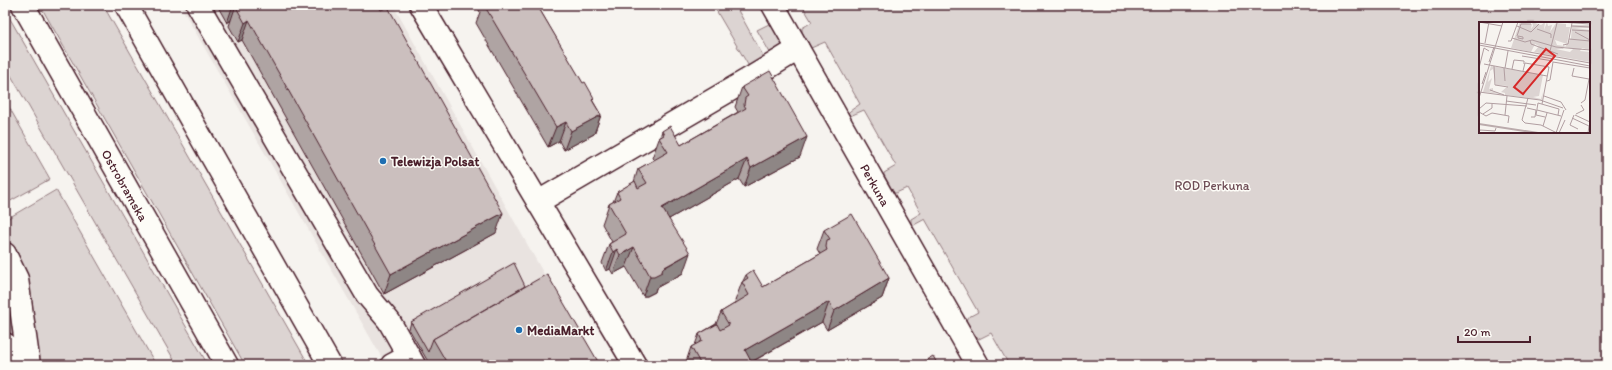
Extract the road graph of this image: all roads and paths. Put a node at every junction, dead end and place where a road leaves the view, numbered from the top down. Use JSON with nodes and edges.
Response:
{"nodes":[{"id":1,"x":23,"y":5,"type":"edge"},
{"id":2,"x":198,"y":5,"type":"edge"},
{"id":3,"x":421,"y":5,"type":"edge"},
{"id":4,"x":773,"y":5,"type":"edge"},
{"id":5,"x":131,"y":9,"type":"edge"},
{"id":6,"x":798,"y":49,"type":"junction"},
{"id":7,"x":538,"y":202,"type":"junction"},
{"id":8,"x":5,"y":254,"type":"edge"},
{"id":9,"x":5,"y":344,"type":"edge"},
{"id":10,"x":405,"y":362,"type":"edge"},
{"id":11,"x":29,"y":364,"type":"edge"},
{"id":12,"x":227,"y":365,"type":"edge"},
{"id":13,"x":330,"y":365,"type":"edge"},
{"id":14,"x":635,"y":365,"type":"edge"},
{"id":15,"x":978,"y":365,"type":"edge"}],
"edges":[{"from":1,"to":12,"type":"street","name":"Ostrobramska"},
{"from":2,"to":10,"type":"street"},
{"from":3,"to":7,"type":"street"},
{"from":4,"to":6,"type":"street","name":"Perkuna"},
{"from":5,"to":13,"type":"street"},
{"from":6,"to":7,"type":"street"},
{"from":6,"to":15,"type":"street","name":"Perkuna"},
{"from":7,"to":14,"type":"street"},
{"from":8,"to":11,"type":"street"},
{"from":9,"to":11,"type":"street"}]}
